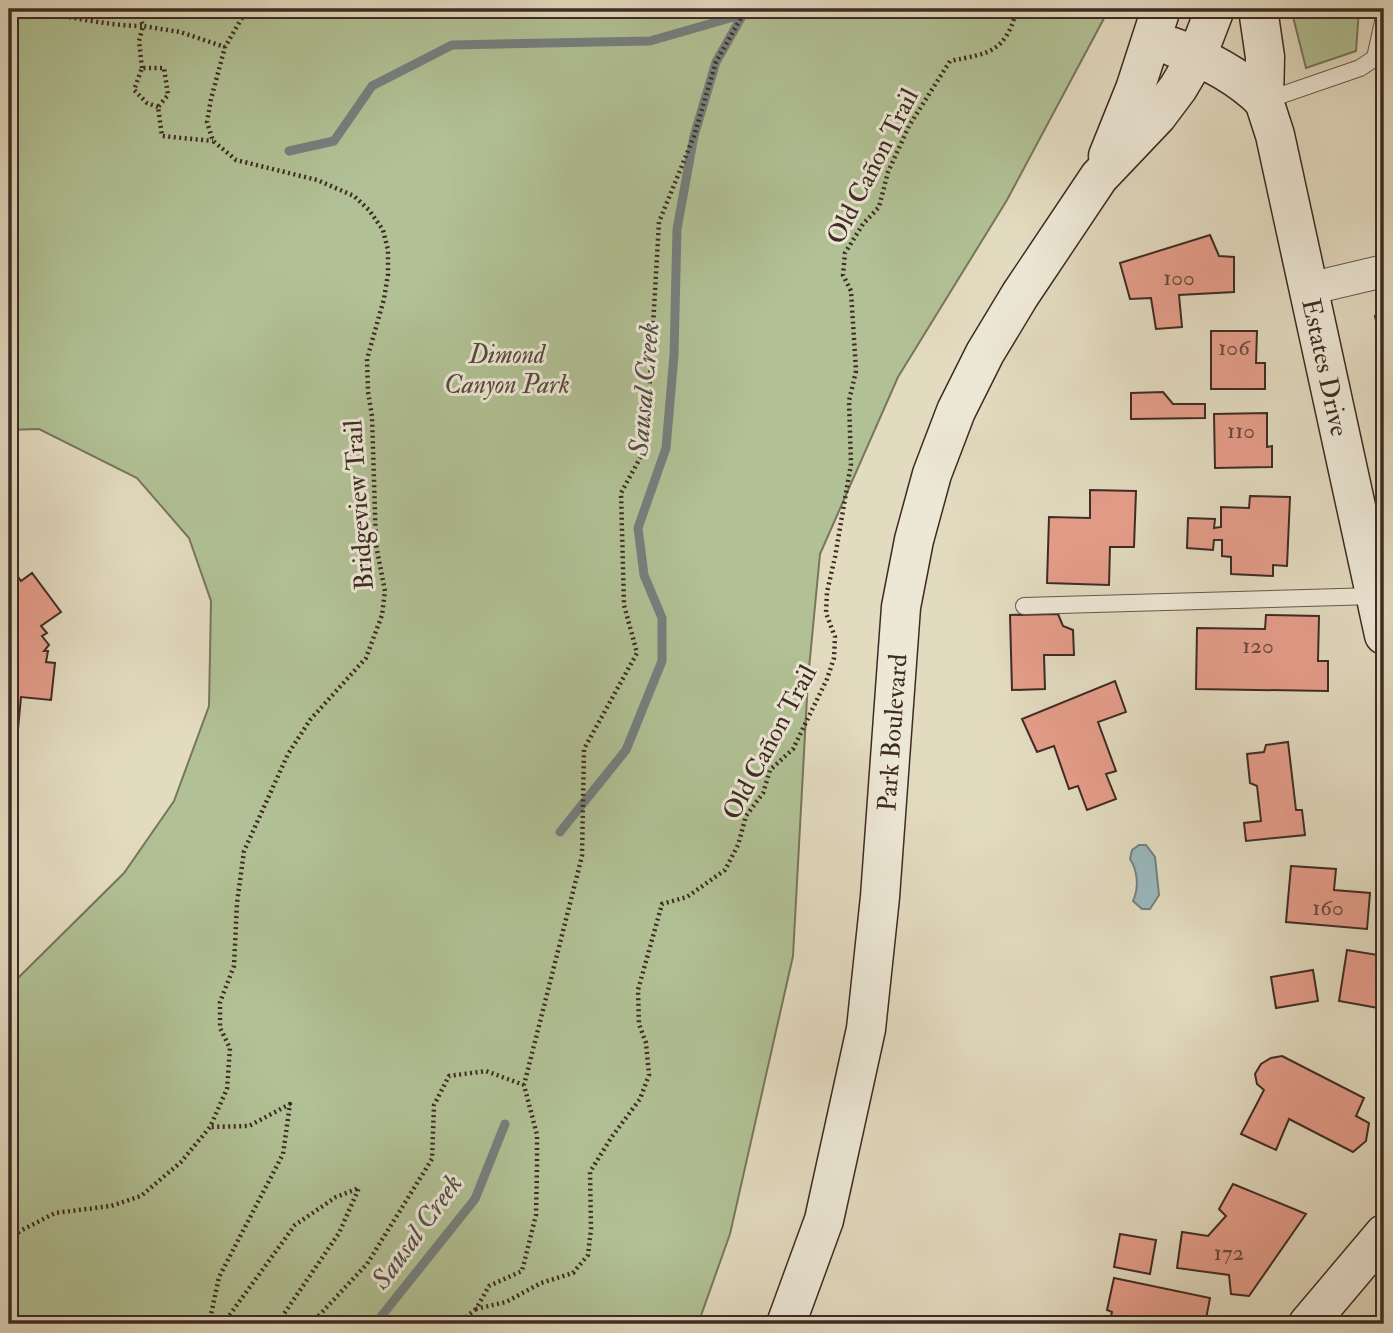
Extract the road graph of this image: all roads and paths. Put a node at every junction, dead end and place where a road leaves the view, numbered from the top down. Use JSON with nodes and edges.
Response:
{"nodes":[{"id":1,"x":138,"y":9,"type":"edge"},
{"id":2,"x":247,"y":9,"type":"edge"},
{"id":3,"x":746,"y":9,"type":"edge"},
{"id":4,"x":1017,"y":9,"type":"edge"},
{"id":5,"x":1215,"y":9,"type":"edge"},
{"id":6,"x":1258,"y":9,"type":"edge"},
{"id":7,"x":9,"y":10,"type":"edge"},
{"id":8,"x":1384,"y":17,"type":"edge"},
{"id":9,"x":1156,"y":24,"type":"edge"},
{"id":10,"x":143,"y":26,"type":"junction"},
{"id":11,"x":225,"y":47,"type":"junction"},
{"id":12,"x":1197,"y":56,"type":"junction"},
{"id":13,"x":142,"y":68,"type":"junction"},
{"id":14,"x":1264,"y":101,"type":"junction"},
{"id":15,"x":158,"y":107,"type":"junction"},
{"id":16,"x":213,"y":141,"type":"junction"},
{"id":17,"x":1099,"y":177,"type":"junction"},
{"id":18,"x":1384,"y":271,"type":"edge"},
{"id":19,"x":1308,"y":289,"type":"junction"},
{"id":20,"x":1024,"y":606,"type":"dead end"},
{"id":21,"x":1381,"y":616,"type":"edge"},
{"id":22,"x":524,"y":1085,"type":"junction"},
{"id":23,"x":210,"y":1127,"type":"junction"},
{"id":24,"x":1384,"y":1234,"type":"edge"},
{"id":25,"x":9,"y":1239,"type":"edge"},
{"id":26,"x":476,"y":1309,"type":"junction"},
{"id":27,"x":209,"y":1324,"type":"edge"},
{"id":28,"x":223,"y":1324,"type":"edge"},
{"id":29,"x":277,"y":1324,"type":"edge"},
{"id":30,"x":311,"y":1324,"type":"edge"},
{"id":31,"x":457,"y":1324,"type":"edge"},
{"id":32,"x":786,"y":1324,"type":"edge"},
{"id":33,"x":1308,"y":1324,"type":"edge"}],
"edges":[{"from":1,"to":10,"type":"path"},
{"from":2,"to":11,"type":"path"},
{"from":3,"to":22,"type":"path"},
{"from":4,"to":26,"type":"path","name":"Old Cañon Trail"},
{"from":5,"to":12,"type":"main road","name":"Park Boulevard"},
{"from":6,"to":14,"type":"main road","name":"Estates Drive"},
{"from":7,"to":10,"type":"path"},
{"from":8,"to":14,"type":"lane"},
{"from":9,"to":12,"type":"main road"},
{"from":9,"to":17,"type":"main road","name":"Park Boulevard"},
{"from":10,"to":11,"type":"path"},
{"from":10,"to":13,"type":"path"},
{"from":11,"to":16,"type":"path"},
{"from":12,"to":14,"type":"main road"},
{"from":12,"to":17,"type":"main road","name":"Park Boulevard"},
{"from":13,"to":15,"type":"path"},
{"from":13,"to":15,"type":"path"},
{"from":14,"to":19,"type":"main road","name":"Estates Drive"},
{"from":15,"to":16,"type":"path"},
{"from":16,"to":23,"type":"path","name":"Bridgeview Trail"},
{"from":17,"to":32,"type":"main road","name":"Park Boulevard"},
{"from":18,"to":19,"type":"street"},
{"from":19,"to":21,"type":"main road","name":"Estates Drive"},
{"from":20,"to":21,"type":"lane"},
{"from":22,"to":26,"type":"path"},
{"from":22,"to":30,"type":"path"},
{"from":23,"to":25,"type":"path","name":"Bridgeview Trail"},
{"from":23,"to":27,"type":"path"},
{"from":24,"to":33,"type":"main road"},
{"from":26,"to":31,"type":"path"},
{"from":28,"to":29,"type":"path"}]}
